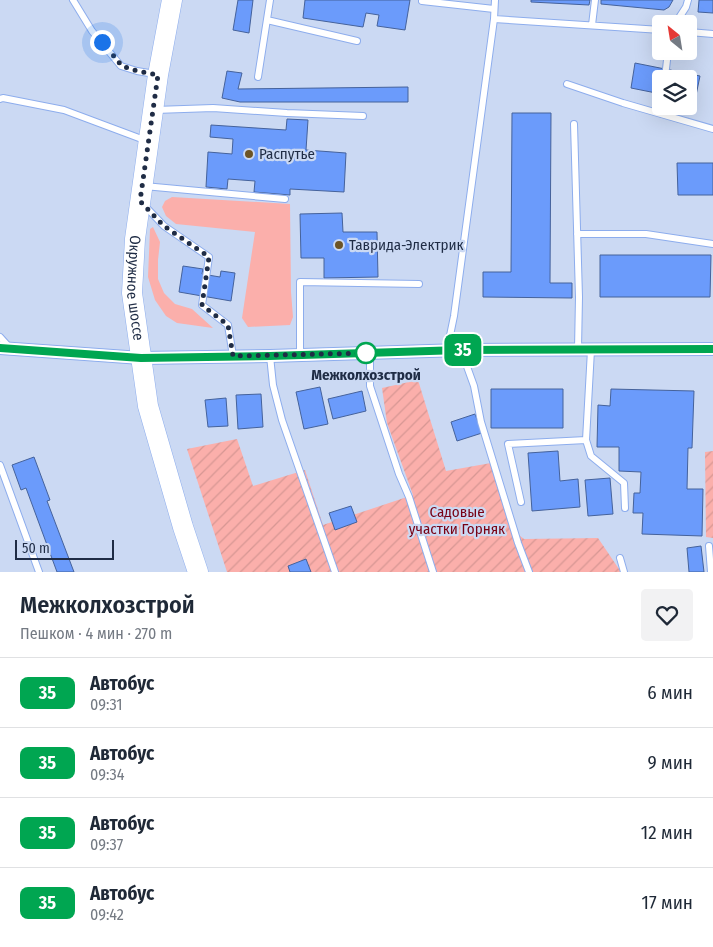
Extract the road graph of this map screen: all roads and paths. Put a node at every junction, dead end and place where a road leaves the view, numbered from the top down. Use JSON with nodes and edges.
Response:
{"nodes":[{"id":1,"x":73,"y":0,"type":"edge"},
{"id":2,"x":172,"y":0,"type":"edge"},
{"id":3,"x":270,"y":0,"type":"edge"},
{"id":4,"x":495,"y":0,"type":"edge"},
{"id":5,"x":595,"y":0,"type":"edge"},
{"id":6,"x":688,"y":0,"type":"edge"},
{"id":7,"x":422,"y":2,"type":"dead end"},
{"id":8,"x":494,"y":9,"type":"junction"},
{"id":9,"x":681,"y":15,"type":"edge"},
{"id":10,"x":494,"y":19,"type":"junction"},
{"id":11,"x":267,"y":20,"type":"junction"},
{"id":12,"x":592,"y":25,"type":"junction"},
{"id":13,"x":652,"y":29,"type":"edge"},
{"id":14,"x":698,"y":33,"type":"edge"},
{"id":15,"x":713,"y":34,"type":"edge"},
{"id":16,"x":357,"y":41,"type":"dead end"},
{"id":17,"x":667,"y":60,"type":"edge"},
{"id":18,"x":666,"y":69,"type":"dead end"},
{"id":19,"x":158,"y":75,"type":"junction"},
{"id":20,"x":258,"y":77,"type":"dead end"},
{"id":21,"x":567,"y":84,"type":"dead end"},
{"id":22,"x":0,"y":99,"type":"edge"},
{"id":23,"x":153,"y":110,"type":"junction"},
{"id":24,"x":652,"y":111,"type":"edge"},
{"id":25,"x":664,"y":115,"type":"edge"},
{"id":26,"x":363,"y":116,"type":"dead end"},
{"id":27,"x":574,"y":124,"type":"dead end"},
{"id":28,"x":713,"y":130,"type":"edge"},
{"id":29,"x":149,"y":141,"type":"junction"},
{"id":30,"x":141,"y":193,"type":"junction"},
{"id":31,"x":285,"y":199,"type":"dead end"},
{"id":32,"x":577,"y":234,"type":"junction"},
{"id":33,"x":713,"y":244,"type":"edge"},
{"id":34,"x":419,"y":284,"type":"dead end"},
{"id":35,"x":0,"y":337,"type":"edge"},
{"id":36,"x":5,"y":348,"type":"edge"},
{"id":37,"x":713,"y":349,"type":"edge"},
{"id":38,"x":447,"y":350,"type":"junction"},
{"id":39,"x":461,"y":350,"type":"junction"},
{"id":40,"x":585,"y":350,"type":"junction"},
{"id":41,"x":370,"y":353,"type":"junction"},
{"id":42,"x":300,"y":355,"type":"junction"},
{"id":43,"x":233,"y":356,"type":"junction"},
{"id":44,"x":270,"y":356,"type":"junction"},
{"id":45,"x":141,"y":358,"type":"junction"},
{"id":46,"x":586,"y":440,"type":"junction"},
{"id":47,"x":0,"y":465,"type":"edge"},
{"id":48,"x":521,"y":502,"type":"dead end"},
{"id":49,"x":625,"y":508,"type":"dead end"},
{"id":50,"x":709,"y":546,"type":"dead end"},
{"id":51,"x":620,"y":558,"type":"dead end"},
{"id":52,"x":39,"y":572,"type":"edge"},
{"id":53,"x":198,"y":572,"type":"edge"},
{"id":54,"x":335,"y":572,"type":"edge"},
{"id":55,"x":434,"y":572,"type":"edge"},
{"id":56,"x":529,"y":572,"type":"edge"},
{"id":57,"x":624,"y":572,"type":"edge"},
{"id":58,"x":711,"y":572,"type":"edge"}],
"edges":[{"from":1,"to":19,"type":"lane"},
{"from":2,"to":19,"type":"main road","name":"Окружное шоссе"},
{"from":3,"to":11,"type":"lane"},
{"from":4,"to":8,"type":"lane"},
{"from":5,"to":12,"type":"lane"},
{"from":6,"to":9,"type":"lane"},
{"from":7,"to":8,"type":"lane"},
{"from":8,"to":10,"type":"lane"},
{"from":10,"to":12,"type":"lane"},
{"from":10,"to":38,"type":"lane"},
{"from":11,"to":16,"type":"lane"},
{"from":11,"to":20,"type":"lane"},
{"from":12,"to":13,"type":"lane"},
{"from":14,"to":15,"type":"lane"},
{"from":17,"to":18,"type":"lane"},
{"from":19,"to":23,"type":"main road","name":"Окружное шоссе"},
{"from":21,"to":24,"type":"lane"},
{"from":22,"to":29,"type":"lane"},
{"from":23,"to":26,"type":"lane"},
{"from":23,"to":29,"type":"main road","name":"Окружное шоссе"},
{"from":25,"to":28,"type":"lane"},
{"from":27,"to":32,"type":"lane"},
{"from":29,"to":30,"type":"main road","name":"Окружное шоссе"},
{"from":30,"to":31,"type":"lane"},
{"from":30,"to":43,"type":"lane"},
{"from":30,"to":45,"type":"main road","name":"Окружное шоссе"},
{"from":32,"to":33,"type":"lane"},
{"from":32,"to":40,"type":"lane"},
{"from":34,"to":42,"type":"lane"},
{"from":35,"to":36,"type":"lane"},
{"from":36,"to":45,"type":"street"},
{"from":37,"to":40,"type":"street"},
{"from":38,"to":39,"type":"street"},
{"from":38,"to":41,"type":"street"},
{"from":39,"to":40,"type":"street"},
{"from":39,"to":56,"type":"lane"},
{"from":40,"to":46,"type":"lane"},
{"from":41,"to":42,"type":"street"},
{"from":41,"to":55,"type":"lane"},
{"from":42,"to":44,"type":"street"},
{"from":43,"to":44,"type":"street"},
{"from":43,"to":45,"type":"street"},
{"from":44,"to":54,"type":"lane"},
{"from":45,"to":53,"type":"main road","name":"Окружное шоссе"},
{"from":46,"to":48,"type":"lane"},
{"from":46,"to":49,"type":"lane"},
{"from":47,"to":52,"type":"lane"},
{"from":50,"to":58,"type":"lane"},
{"from":51,"to":57,"type":"lane"}]}
